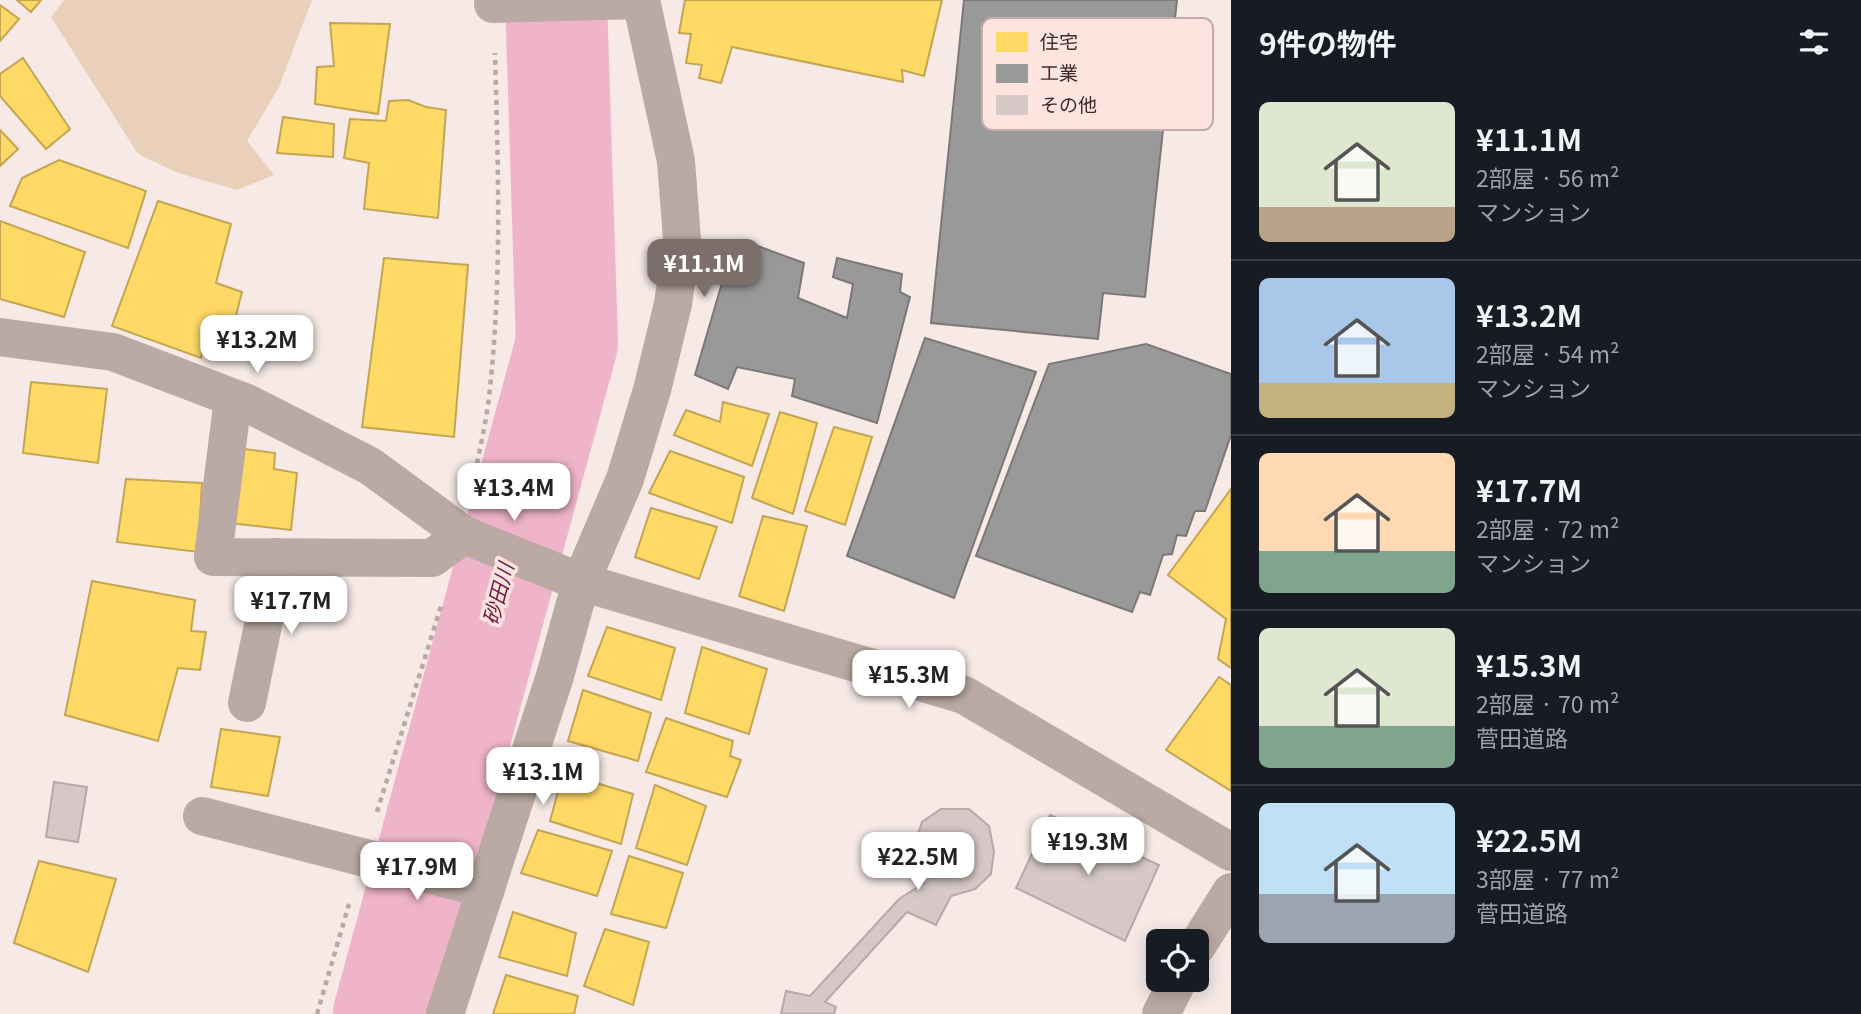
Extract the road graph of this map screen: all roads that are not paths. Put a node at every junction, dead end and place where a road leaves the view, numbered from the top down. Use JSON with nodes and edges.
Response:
{"nodes":[{"id":1,"x":641,"y":0,"type":"edge"},
{"id":2,"x":494,"y":4,"type":"dead end"},
{"id":3,"x":0,"y":337,"type":"edge"},
{"id":4,"x":233,"y":399,"type":"junction"},
{"id":5,"x":464,"y":535,"type":"junction"},
{"id":6,"x":277,"y":557,"type":"junction"},
{"id":7,"x":581,"y":582,"type":"junction"},
{"id":8,"x":247,"y":703,"type":"dead end"},
{"id":9,"x":202,"y":816,"type":"dead end"},
{"id":10,"x":1231,"y":852,"type":"edge"},
{"id":11,"x":486,"y":889,"type":"junction"},
{"id":12,"x":1231,"y":892,"type":"edge"},
{"id":13,"x":1208,"y":929,"type":"edge"},
{"id":14,"x":1172,"y":992,"type":"edge"},
{"id":15,"x":445,"y":1014,"type":"edge"},
{"id":16,"x":1161,"y":1014,"type":"edge"}],
"edges":[{"from":1,"to":2,"type":"street"},
{"from":1,"to":7,"type":"street"},
{"from":3,"to":4,"type":"street"},
{"from":4,"to":5,"type":"street"},
{"from":4,"to":6,"type":"street"},
{"from":5,"to":6,"type":"street"},
{"from":5,"to":7,"type":"street"},
{"from":6,"to":8,"type":"street"},
{"from":7,"to":10,"type":"street"},
{"from":7,"to":11,"type":"street"},
{"from":9,"to":11,"type":"street"},
{"from":11,"to":15,"type":"street"},
{"from":12,"to":13,"type":"street"},
{"from":14,"to":16,"type":"street"}]}
